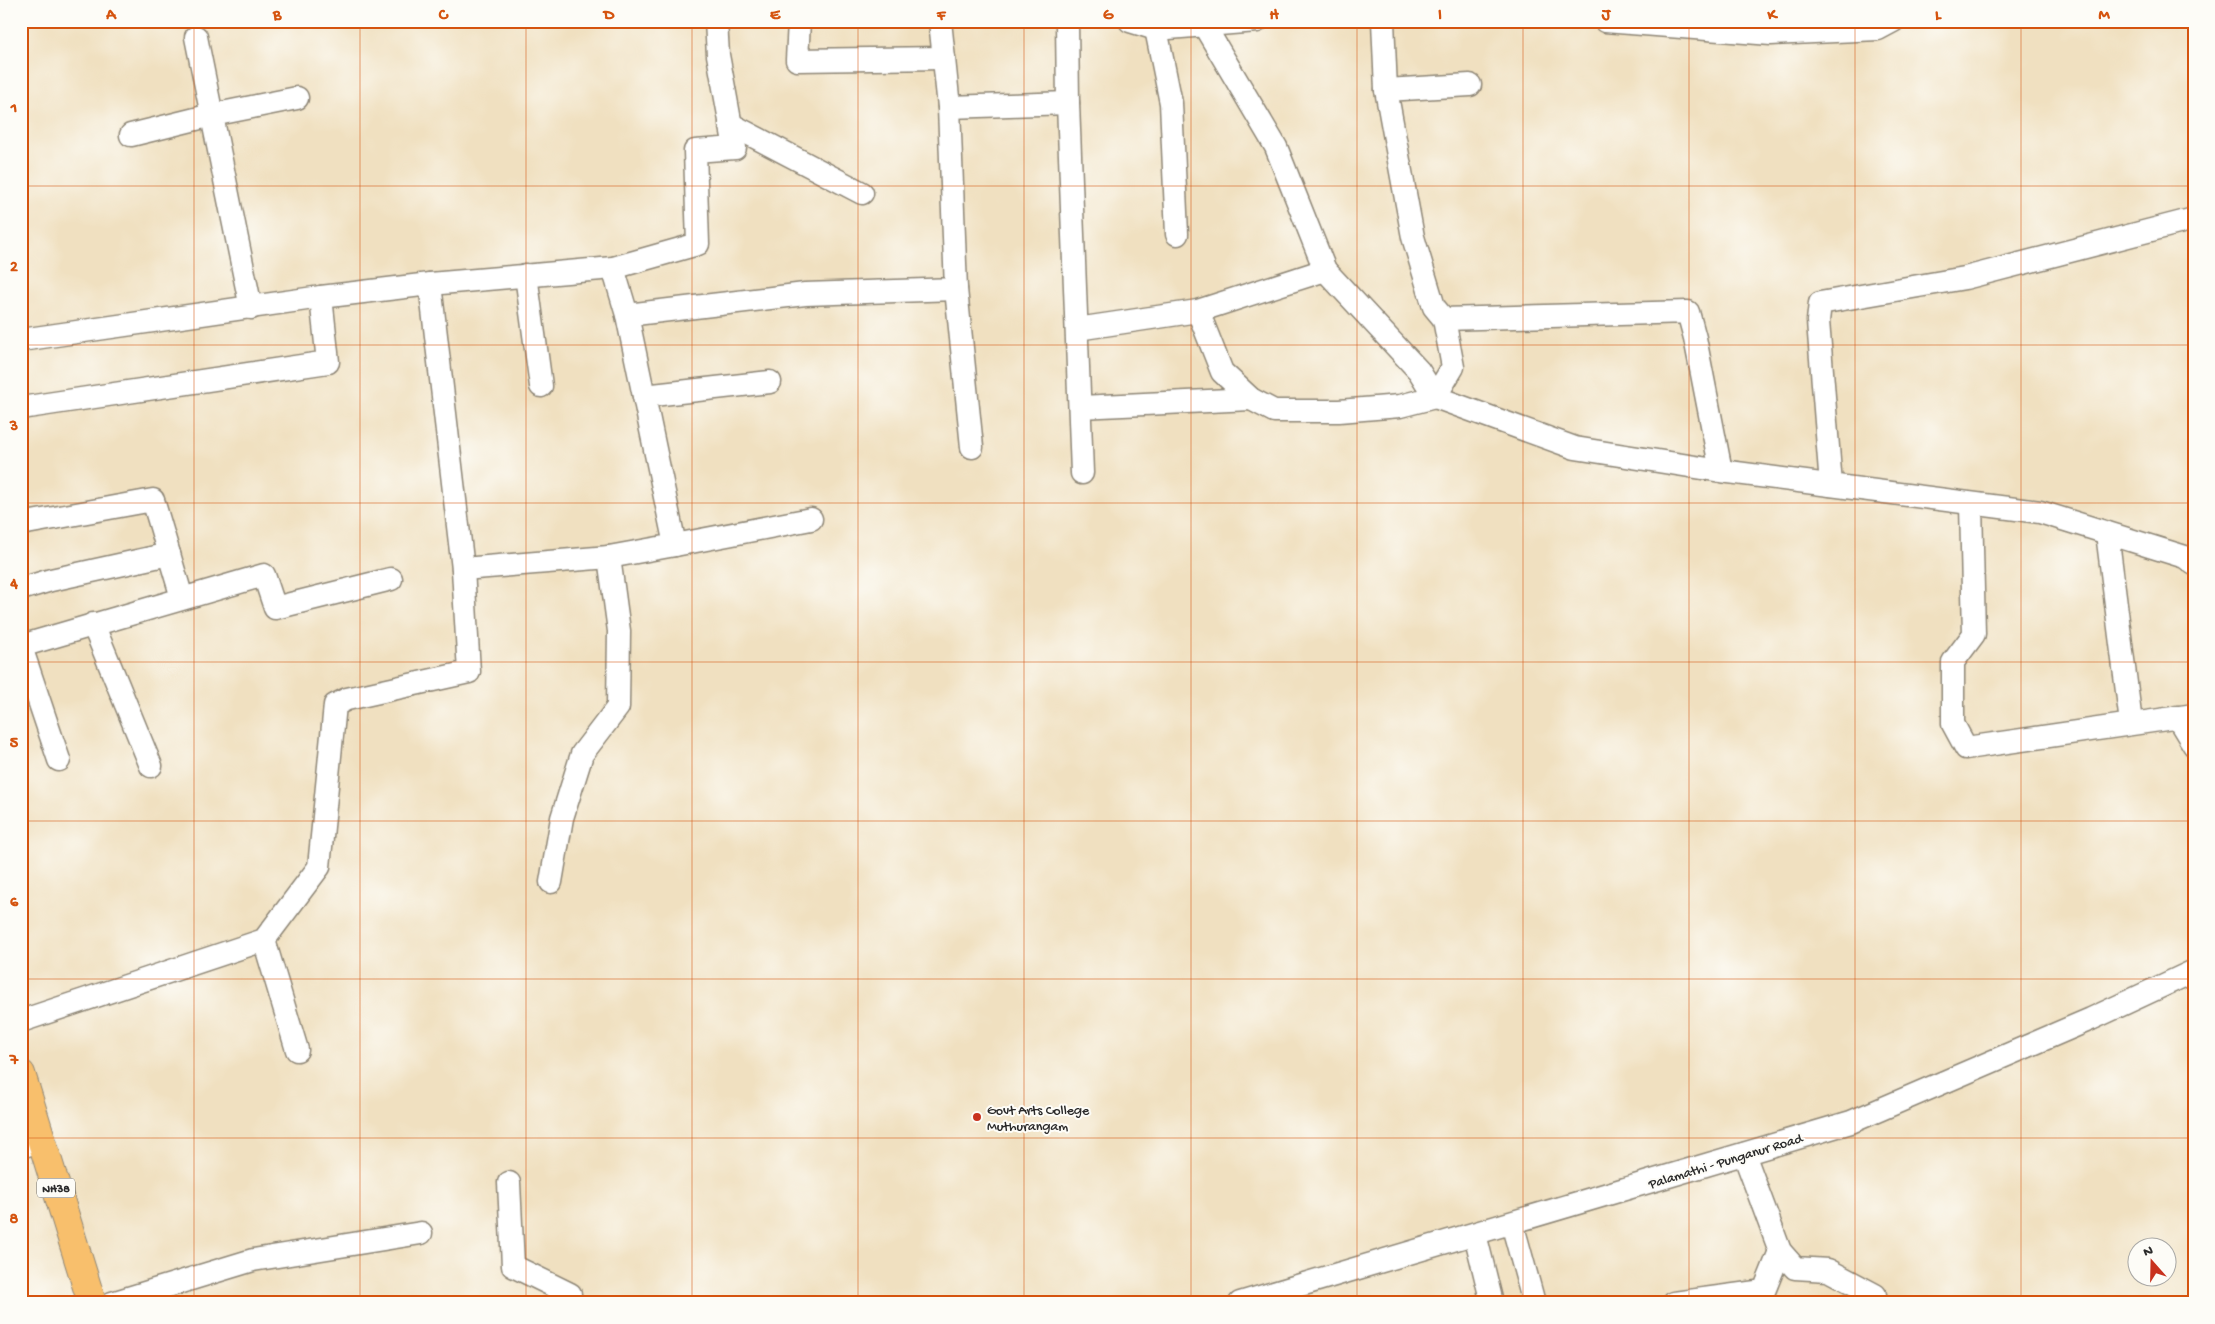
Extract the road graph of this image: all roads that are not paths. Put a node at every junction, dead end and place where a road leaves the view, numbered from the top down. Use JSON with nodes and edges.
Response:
{"nodes":[{"id":1,"x":716,"y":21,"type":"edge"},
{"id":2,"x":799,"y":21,"type":"edge"},
{"id":3,"x":940,"y":21,"type":"edge"},
{"id":4,"x":1067,"y":21,"type":"edge"},
{"id":5,"x":1130,"y":21,"type":"edge"},
{"id":6,"x":1383,"y":21,"type":"edge"},
{"id":7,"x":1605,"y":21,"type":"edge"},
{"id":8,"x":1893,"y":21,"type":"edge"},
{"id":9,"x":1250,"y":22,"type":"edge"},
{"id":10,"x":1662,"y":23,"type":"edge"},
{"id":11,"x":1205,"y":27,"type":"junction"},
{"id":12,"x":1156,"y":29,"type":"junction"},
{"id":13,"x":196,"y":37,"type":"dead end"},
{"id":14,"x":944,"y":58,"type":"junction"},
{"id":15,"x":1470,"y":85,"type":"dead end"},
{"id":16,"x":1386,"y":90,"type":"junction"},
{"id":17,"x":297,"y":98,"type":"dead end"},
{"id":18,"x":1068,"y":103,"type":"junction"},
{"id":19,"x":949,"y":107,"type":"junction"},
{"id":20,"x":212,"y":115,"type":"junction"},
{"id":21,"x":730,"y":124,"type":"junction"},
{"id":22,"x":131,"y":135,"type":"dead end"},
{"id":23,"x":862,"y":193,"type":"dead end"},
{"id":24,"x":2194,"y":219,"type":"edge"},
{"id":25,"x":1177,"y":234,"type":"dead end"},
{"id":26,"x":613,"y":268,"type":"junction"},
{"id":27,"x":1325,"y":270,"type":"junction"},
{"id":28,"x":526,"y":275,"type":"junction"},
{"id":29,"x":430,"y":284,"type":"junction"},
{"id":30,"x":956,"y":289,"type":"junction"},
{"id":31,"x":321,"y":297,"type":"junction"},
{"id":32,"x":251,"y":308,"type":"junction"},
{"id":33,"x":1198,"y":311,"type":"junction"},
{"id":34,"x":627,"y":315,"type":"junction"},
{"id":35,"x":1444,"y":319,"type":"junction"},
{"id":36,"x":1077,"y":329,"type":"junction"},
{"id":37,"x":21,"y":340,"type":"edge"},
{"id":38,"x":770,"y":382,"type":"dead end"},
{"id":39,"x":542,"y":386,"type":"dead end"},
{"id":40,"x":644,"y":396,"type":"junction"},
{"id":41,"x":1435,"y":397,"type":"junction"},
{"id":42,"x":1251,"y":399,"type":"junction"},
{"id":43,"x":1080,"y":407,"type":"junction"},
{"id":44,"x":21,"y":408,"type":"edge"},
{"id":45,"x":972,"y":447,"type":"dead end"},
{"id":46,"x":1721,"y":471,"type":"junction"},
{"id":47,"x":1082,"y":473,"type":"dead end"},
{"id":48,"x":1831,"y":485,"type":"junction"},
{"id":49,"x":1971,"y":504,"type":"junction"},
{"id":50,"x":811,"y":519,"type":"dead end"},
{"id":51,"x":21,"y":524,"type":"edge"},
{"id":52,"x":2107,"y":533,"type":"junction"},
{"id":53,"x":675,"y":545,"type":"junction"},
{"id":54,"x":169,"y":554,"type":"junction"},
{"id":55,"x":609,"y":557,"type":"junction"},
{"id":56,"x":2194,"y":564,"type":"edge"},
{"id":57,"x":462,"y":569,"type":"junction"},
{"id":58,"x":391,"y":580,"type":"dead end"},
{"id":59,"x":21,"y":589,"type":"edge"},
{"id":60,"x":182,"y":598,"type":"junction"},
{"id":61,"x":93,"y":624,"type":"junction"},
{"id":62,"x":21,"y":646,"type":"edge"},
{"id":63,"x":2186,"y":716,"type":"edge"},
{"id":64,"x":2131,"y":722,"type":"junction"},
{"id":65,"x":2194,"y":745,"type":"edge"},
{"id":66,"x":59,"y":760,"type":"dead end"},
{"id":67,"x":151,"y":766,"type":"dead end"},
{"id":68,"x":551,"y":882,"type":"dead end"},
{"id":69,"x":264,"y":940,"type":"junction"},
{"id":70,"x":2194,"y":972,"type":"edge"},
{"id":71,"x":21,"y":1021,"type":"edge"},
{"id":72,"x":297,"y":1050,"type":"dead end"},
{"id":73,"x":21,"y":1074,"type":"edge"},
{"id":74,"x":31,"y":1144,"type":"edge"},
{"id":75,"x":1744,"y":1154,"type":"junction"},
{"id":76,"x":509,"y":1183,"type":"dead end"},
{"id":77,"x":1512,"y":1223,"type":"junction"},
{"id":78,"x":421,"y":1233,"type":"dead end"},
{"id":79,"x":1475,"y":1234,"type":"junction"},
{"id":80,"x":1780,"y":1251,"type":"junction"},
{"id":81,"x":1765,"y":1297,"type":"edge"},
{"id":82,"x":92,"y":1303,"type":"edge"},
{"id":83,"x":112,"y":1303,"type":"edge"},
{"id":84,"x":570,"y":1303,"type":"edge"},
{"id":85,"x":1240,"y":1303,"type":"edge"},
{"id":86,"x":1492,"y":1303,"type":"edge"},
{"id":87,"x":1534,"y":1303,"type":"edge"},
{"id":88,"x":1674,"y":1303,"type":"edge"},
{"id":89,"x":1876,"y":1303,"type":"edge"}],
"edges":[{"from":1,"to":21,"type":"street"},
{"from":2,"to":14,"type":"street"},
{"from":3,"to":14,"type":"street"},
{"from":4,"to":18,"type":"street"},
{"from":5,"to":12,"type":"street"},
{"from":6,"to":16,"type":"street"},
{"from":7,"to":10,"type":"street"},
{"from":8,"to":10,"type":"street"},
{"from":9,"to":11,"type":"street"},
{"from":11,"to":12,"type":"street"},
{"from":11,"to":27,"type":"street"},
{"from":12,"to":25,"type":"street"},
{"from":13,"to":20,"type":"street"},
{"from":14,"to":19,"type":"street"},
{"from":15,"to":16,"type":"street"},
{"from":16,"to":35,"type":"street"},
{"from":17,"to":20,"type":"street"},
{"from":18,"to":19,"type":"street"},
{"from":18,"to":36,"type":"street"},
{"from":19,"to":30,"type":"street"},
{"from":20,"to":22,"type":"street"},
{"from":20,"to":32,"type":"street"},
{"from":21,"to":23,"type":"street"},
{"from":21,"to":26,"type":"street"},
{"from":24,"to":48,"type":"street"},
{"from":26,"to":28,"type":"street"},
{"from":26,"to":34,"type":"street"},
{"from":27,"to":33,"type":"street"},
{"from":27,"to":41,"type":"street"},
{"from":28,"to":29,"type":"street"},
{"from":28,"to":39,"type":"street"},
{"from":29,"to":31,"type":"street"},
{"from":29,"to":57,"type":"street"},
{"from":30,"to":34,"type":"street"},
{"from":30,"to":45,"type":"street"},
{"from":31,"to":32,"type":"street"},
{"from":31,"to":44,"type":"street"},
{"from":32,"to":37,"type":"street"},
{"from":33,"to":36,"type":"street"},
{"from":33,"to":42,"type":"street"},
{"from":34,"to":40,"type":"street"},
{"from":35,"to":41,"type":"street"},
{"from":35,"to":46,"type":"street"},
{"from":36,"to":43,"type":"street"},
{"from":38,"to":40,"type":"street"},
{"from":40,"to":53,"type":"street"},
{"from":41,"to":42,"type":"street"},
{"from":41,"to":46,"type":"street"},
{"from":42,"to":43,"type":"street"},
{"from":43,"to":47,"type":"street"},
{"from":46,"to":48,"type":"street"},
{"from":48,"to":49,"type":"street"},
{"from":49,"to":52,"type":"street"},
{"from":49,"to":64,"type":"street"},
{"from":50,"to":53,"type":"street"},
{"from":51,"to":54,"type":"street"},
{"from":52,"to":56,"type":"street"},
{"from":52,"to":64,"type":"street"},
{"from":53,"to":55,"type":"street"},
{"from":54,"to":59,"type":"street"},
{"from":54,"to":60,"type":"street"},
{"from":55,"to":57,"type":"street"},
{"from":55,"to":68,"type":"street"},
{"from":57,"to":69,"type":"street"},
{"from":58,"to":60,"type":"street"},
{"from":60,"to":61,"type":"street"},
{"from":61,"to":62,"type":"street"},
{"from":61,"to":67,"type":"street"},
{"from":62,"to":66,"type":"street"},
{"from":63,"to":64,"type":"street"},
{"from":63,"to":65,"type":"street"},
{"from":69,"to":71,"type":"street"},
{"from":69,"to":72,"type":"street"},
{"from":70,"to":75,"type":"street","name":"Palamathi - Punganur Road"},
{"from":73,"to":74,"type":"highway","number":"NH38"},
{"from":74,"to":82,"type":"highway","number":"NH38"},
{"from":75,"to":77,"type":"street","name":"Palamathi - Punganur Road"},
{"from":75,"to":80,"type":"street"},
{"from":76,"to":84,"type":"street"},
{"from":77,"to":79,"type":"street","name":"Palamathi - Punganur Road"},
{"from":77,"to":87,"type":"street"},
{"from":78,"to":83,"type":"street"},
{"from":79,"to":85,"type":"street","name":"Palamathi - Punganur Road"},
{"from":79,"to":86,"type":"street"},
{"from":80,"to":81,"type":"street"},
{"from":80,"to":89,"type":"street"},
{"from":81,"to":88,"type":"street"}]}
